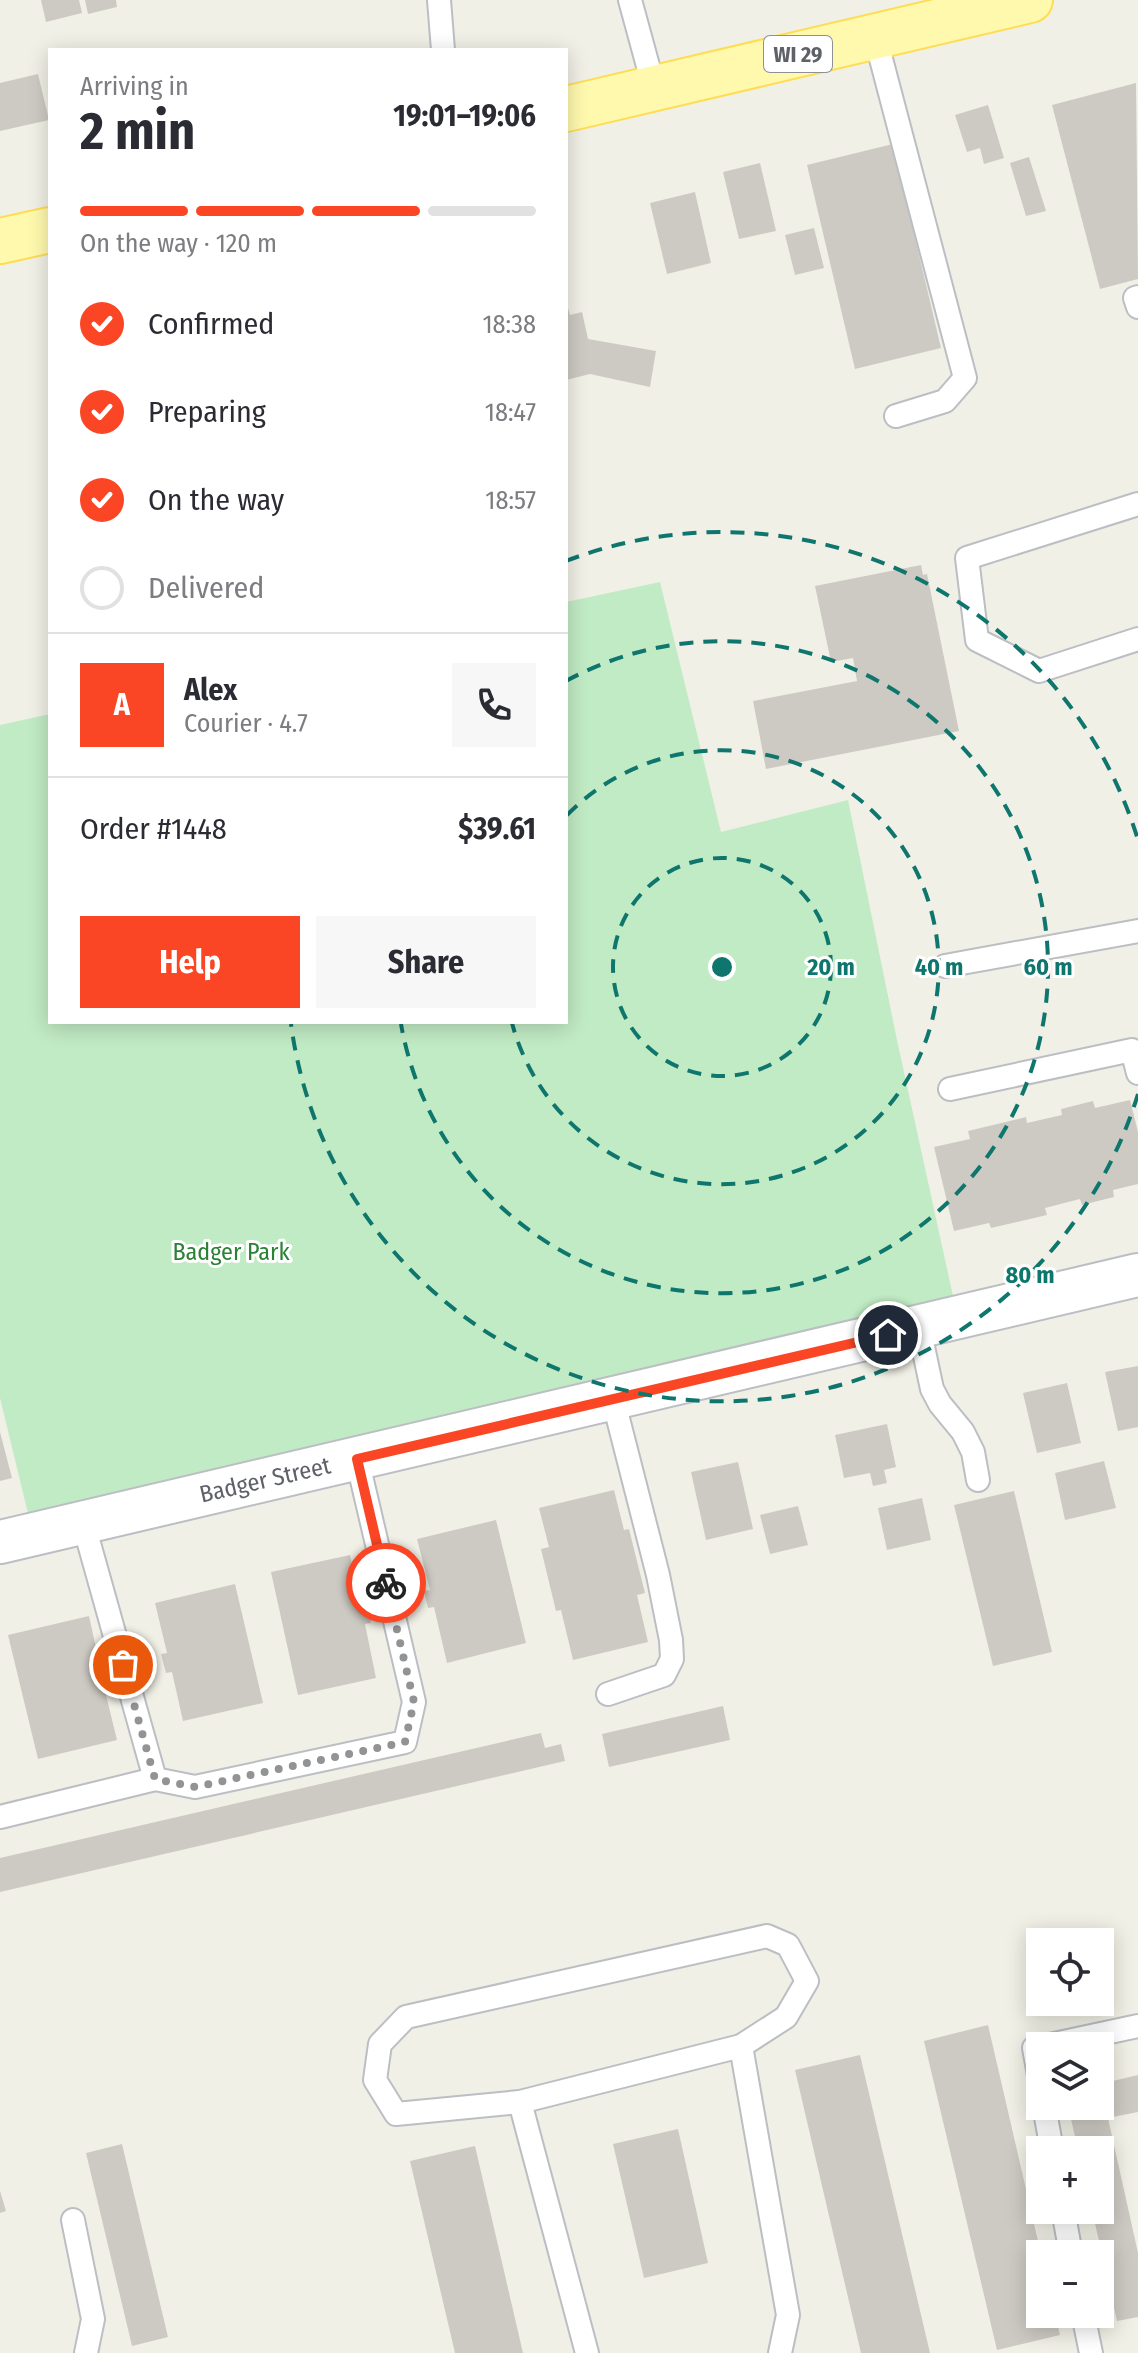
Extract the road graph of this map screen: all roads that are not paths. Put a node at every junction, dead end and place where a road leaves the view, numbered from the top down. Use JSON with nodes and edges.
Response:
{"nodes":[{"id":1,"x":439,"y":0,"type":"edge"},
{"id":2,"x":630,"y":0,"type":"edge"},
{"id":3,"x":1030,"y":0,"type":"edge"},
{"id":4,"x":934,"y":11,"type":"edge"},
{"id":5,"x":875,"y":36,"type":"junction"},
{"id":6,"x":443,"y":48,"type":"edge"},
{"id":7,"x":654,"y":88,"type":"junction"},
{"id":8,"x":568,"y":109,"type":"edge"},
{"id":9,"x":48,"y":230,"type":"edge"},
{"id":10,"x":0,"y":241,"type":"edge"},
{"id":11,"x":1138,"y":297,"type":"edge"},
{"id":12,"x":1138,"y":307,"type":"edge"},
{"id":13,"x":896,"y":416,"type":"dead end"},
{"id":14,"x":1138,"y":504,"type":"edge"},
{"id":15,"x":1138,"y":639,"type":"edge"},
{"id":16,"x":1138,"y":931,"type":"edge"},
{"id":17,"x":945,"y":966,"type":"dead end"},
{"id":18,"x":1138,"y":1073,"type":"edge"},
{"id":19,"x":950,"y":1089,"type":"dead end"},
{"id":20,"x":1138,"y":1275,"type":"edge"},
{"id":21,"x":919,"y":1328,"type":"junction"},
{"id":22,"x":613,"y":1399,"type":"junction"},
{"id":23,"x":357,"y":1459,"type":"junction"},
{"id":24,"x":978,"y":1480,"type":"dead end"},
{"id":25,"x":83,"y":1522,"type":"junction"},
{"id":26,"x":0,"y":1542,"type":"edge"},
{"id":27,"x":608,"y":1694,"type":"dead end"},
{"id":28,"x":155,"y":1779,"type":"junction"},
{"id":29,"x":0,"y":1817,"type":"edge"},
{"id":30,"x":1138,"y":2026,"type":"edge"},
{"id":31,"x":1109,"y":2032,"type":"edge"},
{"id":32,"x":741,"y":2046,"type":"junction"},
{"id":33,"x":520,"y":2102,"type":"junction"},
{"id":34,"x":73,"y":2220,"type":"dead end"},
{"id":35,"x":1086,"y":2328,"type":"edge"},
{"id":36,"x":86,"y":2353,"type":"edge"},
{"id":37,"x":587,"y":2353,"type":"edge"},
{"id":38,"x":780,"y":2353,"type":"edge"},
{"id":39,"x":1091,"y":2353,"type":"edge"}],
"edges":[{"from":1,"to":6,"type":"lane"},
{"from":2,"to":7,"type":"lane"},
{"from":3,"to":4,"type":"main road","number":"WI 29"},
{"from":4,"to":5,"type":"main road","number":"WI 29"},
{"from":5,"to":7,"type":"main road","number":"WI 29"},
{"from":5,"to":13,"type":"lane"},
{"from":7,"to":8,"type":"main road","number":"WI 29"},
{"from":9,"to":10,"type":"main road"},
{"from":11,"to":12,"type":"lane"},
{"from":14,"to":15,"type":"lane"},
{"from":16,"to":17,"type":"lane"},
{"from":18,"to":19,"type":"lane"},
{"from":20,"to":21,"type":"street","name":"Badger Street"},
{"from":21,"to":22,"type":"street","name":"Badger Street"},
{"from":21,"to":24,"type":"lane"},
{"from":22,"to":23,"type":"street","name":"Badger Street"},
{"from":22,"to":27,"type":"lane"},
{"from":23,"to":25,"type":"street","name":"Badger Street"},
{"from":23,"to":28,"type":"lane"},
{"from":25,"to":26,"type":"street","name":"Badger Street"},
{"from":25,"to":28,"type":"lane"},
{"from":28,"to":29,"type":"lane"},
{"from":30,"to":31,"type":"lane"},
{"from":32,"to":33,"type":"lane"},
{"from":32,"to":33,"type":"lane"},
{"from":32,"to":38,"type":"lane"},
{"from":33,"to":37,"type":"lane"},
{"from":34,"to":36,"type":"lane"},
{"from":35,"to":39,"type":"lane"}]}
